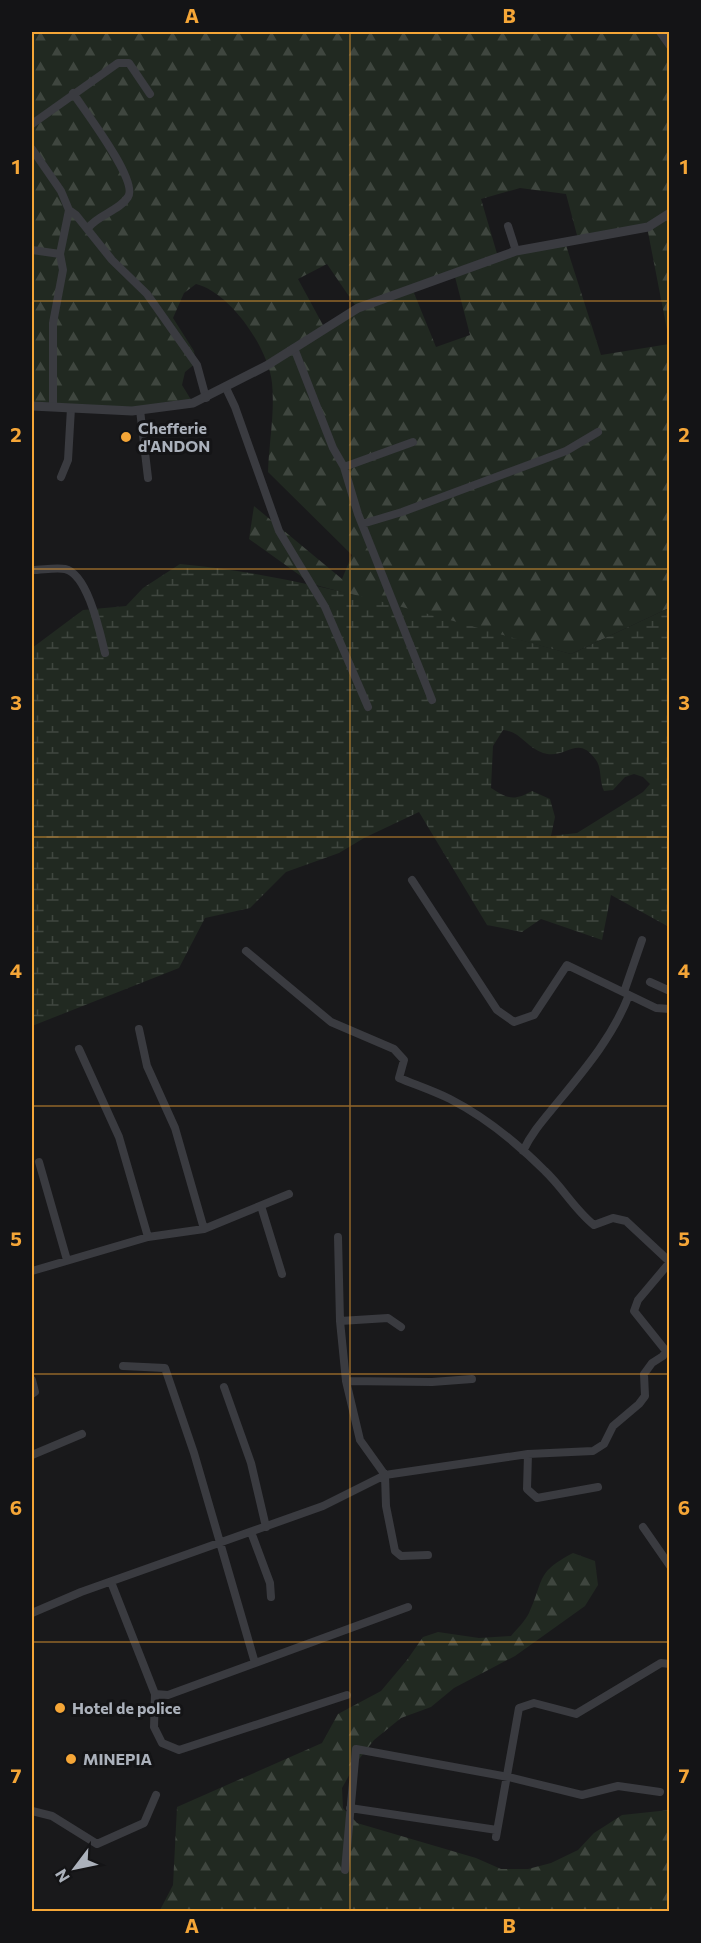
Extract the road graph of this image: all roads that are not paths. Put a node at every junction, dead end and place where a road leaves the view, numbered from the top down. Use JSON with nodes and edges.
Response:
{"nodes":[{"id":1,"x":660,"y":32,"type":"edge"},
{"id":2,"x":669,"y":46,"type":"edge"},
{"id":3,"x":73,"y":93,"type":"junction"},
{"id":4,"x":150,"y":94,"type":"dead end"},
{"id":5,"x":32,"y":124,"type":"edge"},
{"id":6,"x":32,"y":149,"type":"edge"},
{"id":7,"x":69,"y":210,"type":"junction"},
{"id":8,"x":669,"y":213,"type":"edge"},
{"id":9,"x":508,"y":226,"type":"dead end"},
{"id":10,"x":88,"y":228,"type":"junction"},
{"id":11,"x":32,"y":250,"type":"edge"},
{"id":12,"x":516,"y":251,"type":"junction"},
{"id":13,"x":60,"y":254,"type":"junction"},
{"id":14,"x":294,"y":348,"type":"junction"},
{"id":15,"x":226,"y":388,"type":"junction"},
{"id":16,"x":206,"y":398,"type":"junction"},
{"id":17,"x":32,"y":406,"type":"edge"},
{"id":18,"x":53,"y":407,"type":"junction"},
{"id":19,"x":71,"y":408,"type":"junction"},
{"id":20,"x":141,"y":410,"type":"junction"},
{"id":21,"x":598,"y":432,"type":"dead end"},
{"id":22,"x":413,"y":442,"type":"dead end"},
{"id":23,"x":344,"y":466,"type":"junction"},
{"id":24,"x":61,"y":477,"type":"dead end"},
{"id":25,"x":148,"y":478,"type":"dead end"},
{"id":26,"x":362,"y":524,"type":"junction"},
{"id":27,"x":32,"y":570,"type":"edge"},
{"id":28,"x":105,"y":653,"type":"dead end"},
{"id":29,"x":432,"y":700,"type":"dead end"},
{"id":30,"x":368,"y":707,"type":"dead end"},
{"id":31,"x":412,"y":880,"type":"dead end"},
{"id":32,"x":642,"y":939,"type":"dead end"},
{"id":33,"x":246,"y":951,"type":"dead end"},
{"id":34,"x":650,"y":982,"type":"dead end"},
{"id":35,"x":669,"y":991,"type":"edge"},
{"id":36,"x":627,"y":994,"type":"junction"},
{"id":37,"x":669,"y":1009,"type":"edge"},
{"id":38,"x":139,"y":1029,"type":"dead end"},
{"id":39,"x":79,"y":1049,"type":"dead end"},
{"id":40,"x":523,"y":1151,"type":"junction"},
{"id":41,"x":39,"y":1162,"type":"dead end"},
{"id":42,"x":289,"y":1194,"type":"dead end"},
{"id":43,"x":261,"y":1206,"type":"junction"},
{"id":44,"x":204,"y":1229,"type":"junction"},
{"id":45,"x":338,"y":1236,"type":"dead end"},
{"id":46,"x":148,"y":1237,"type":"junction"},
{"id":47,"x":67,"y":1260,"type":"junction"},
{"id":48,"x":669,"y":1262,"type":"edge"},
{"id":49,"x":32,"y":1271,"type":"edge"},
{"id":50,"x":282,"y":1275,"type":"dead end"},
{"id":51,"x":340,"y":1321,"type":"junction"},
{"id":52,"x":401,"y":1327,"type":"dead end"},
{"id":53,"x":123,"y":1366,"type":"dead end"},
{"id":54,"x":472,"y":1379,"type":"dead end"},
{"id":55,"x":32,"y":1380,"type":"edge"},
{"id":56,"x":346,"y":1381,"type":"junction"},
{"id":57,"x":224,"y":1387,"type":"dead end"},
{"id":58,"x":32,"y":1394,"type":"edge"},
{"id":59,"x":82,"y":1434,"type":"dead end"},
{"id":60,"x":528,"y":1454,"type":"junction"},
{"id":61,"x":32,"y":1455,"type":"edge"},
{"id":62,"x":385,"y":1475,"type":"junction"},
{"id":63,"x":598,"y":1487,"type":"dead end"},
{"id":64,"x":266,"y":1527,"type":"junction"},
{"id":65,"x":643,"y":1527,"type":"dead end"},
{"id":66,"x":251,"y":1532,"type":"junction"},
{"id":67,"x":222,"y":1543,"type":"junction"},
{"id":68,"x":428,"y":1555,"type":"dead end"},
{"id":69,"x":669,"y":1566,"type":"edge"},
{"id":70,"x":111,"y":1582,"type":"junction"},
{"id":71,"x":271,"y":1598,"type":"dead end"},
{"id":72,"x":408,"y":1607,"type":"dead end"},
{"id":73,"x":32,"y":1613,"type":"edge"},
{"id":74,"x":255,"y":1663,"type":"junction"},
{"id":75,"x":669,"y":1664,"type":"edge"},
{"id":76,"x":155,"y":1694,"type":"junction"},
{"id":77,"x":347,"y":1695,"type":"dead end"},
{"id":78,"x":508,"y":1777,"type":"junction"},
{"id":79,"x":660,"y":1792,"type":"dead end"},
{"id":80,"x":156,"y":1795,"type":"dead end"},
{"id":81,"x":350,"y":1808,"type":"junction"},
{"id":82,"x":32,"y":1811,"type":"edge"},
{"id":83,"x":345,"y":1870,"type":"dead end"}],
"edges":[{"from":1,"to":2,"type":"street"},
{"from":3,"to":4,"type":"street"},
{"from":3,"to":5,"type":"street"},
{"from":3,"to":10,"type":"street"},
{"from":6,"to":7,"type":"street"},
{"from":7,"to":10,"type":"street"},
{"from":7,"to":13,"type":"street"},
{"from":8,"to":12,"type":"street"},
{"from":9,"to":12,"type":"street"},
{"from":10,"to":16,"type":"street"},
{"from":11,"to":13,"type":"street"},
{"from":12,"to":14,"type":"street"},
{"from":13,"to":18,"type":"street"},
{"from":14,"to":15,"type":"street"},
{"from":14,"to":23,"type":"street"},
{"from":15,"to":16,"type":"street"},
{"from":15,"to":30,"type":"street"},
{"from":16,"to":20,"type":"street"},
{"from":17,"to":18,"type":"street"},
{"from":18,"to":19,"type":"street"},
{"from":19,"to":20,"type":"street"},
{"from":19,"to":24,"type":"street"},
{"from":20,"to":25,"type":"street"},
{"from":21,"to":26,"type":"street"},
{"from":22,"to":23,"type":"street"},
{"from":23,"to":26,"type":"street"},
{"from":26,"to":29,"type":"street"},
{"from":27,"to":28,"type":"street"},
{"from":31,"to":36,"type":"street"},
{"from":32,"to":36,"type":"street"},
{"from":33,"to":40,"type":"street"},
{"from":34,"to":35,"type":"street"},
{"from":36,"to":37,"type":"street"},
{"from":36,"to":40,"type":"street"},
{"from":38,"to":44,"type":"street"},
{"from":39,"to":46,"type":"street"},
{"from":40,"to":48,"type":"street"},
{"from":41,"to":47,"type":"street"},
{"from":42,"to":43,"type":"street"},
{"from":43,"to":44,"type":"street"},
{"from":43,"to":50,"type":"street"},
{"from":44,"to":46,"type":"street"},
{"from":45,"to":51,"type":"street"},
{"from":46,"to":47,"type":"street"},
{"from":47,"to":49,"type":"street"},
{"from":48,"to":60,"type":"street"},
{"from":51,"to":52,"type":"street"},
{"from":51,"to":56,"type":"street"},
{"from":53,"to":67,"type":"street"},
{"from":54,"to":56,"type":"street"},
{"from":55,"to":58,"type":"street"},
{"from":56,"to":62,"type":"street"},
{"from":57,"to":64,"type":"street"},
{"from":59,"to":61,"type":"street"},
{"from":60,"to":62,"type":"street"},
{"from":60,"to":63,"type":"street"},
{"from":62,"to":64,"type":"street"},
{"from":62,"to":68,"type":"street"},
{"from":64,"to":66,"type":"street"},
{"from":65,"to":69,"type":"street"},
{"from":66,"to":67,"type":"street"},
{"from":66,"to":71,"type":"street"},
{"from":67,"to":70,"type":"street"},
{"from":67,"to":74,"type":"street"},
{"from":70,"to":73,"type":"street"},
{"from":70,"to":76,"type":"street"},
{"from":72,"to":74,"type":"street"},
{"from":74,"to":76,"type":"street"},
{"from":75,"to":78,"type":"street"},
{"from":76,"to":77,"type":"street"},
{"from":78,"to":79,"type":"street"},
{"from":78,"to":81,"type":"street"},
{"from":78,"to":81,"type":"street"},
{"from":80,"to":82,"type":"street"},
{"from":81,"to":83,"type":"street"}]}
